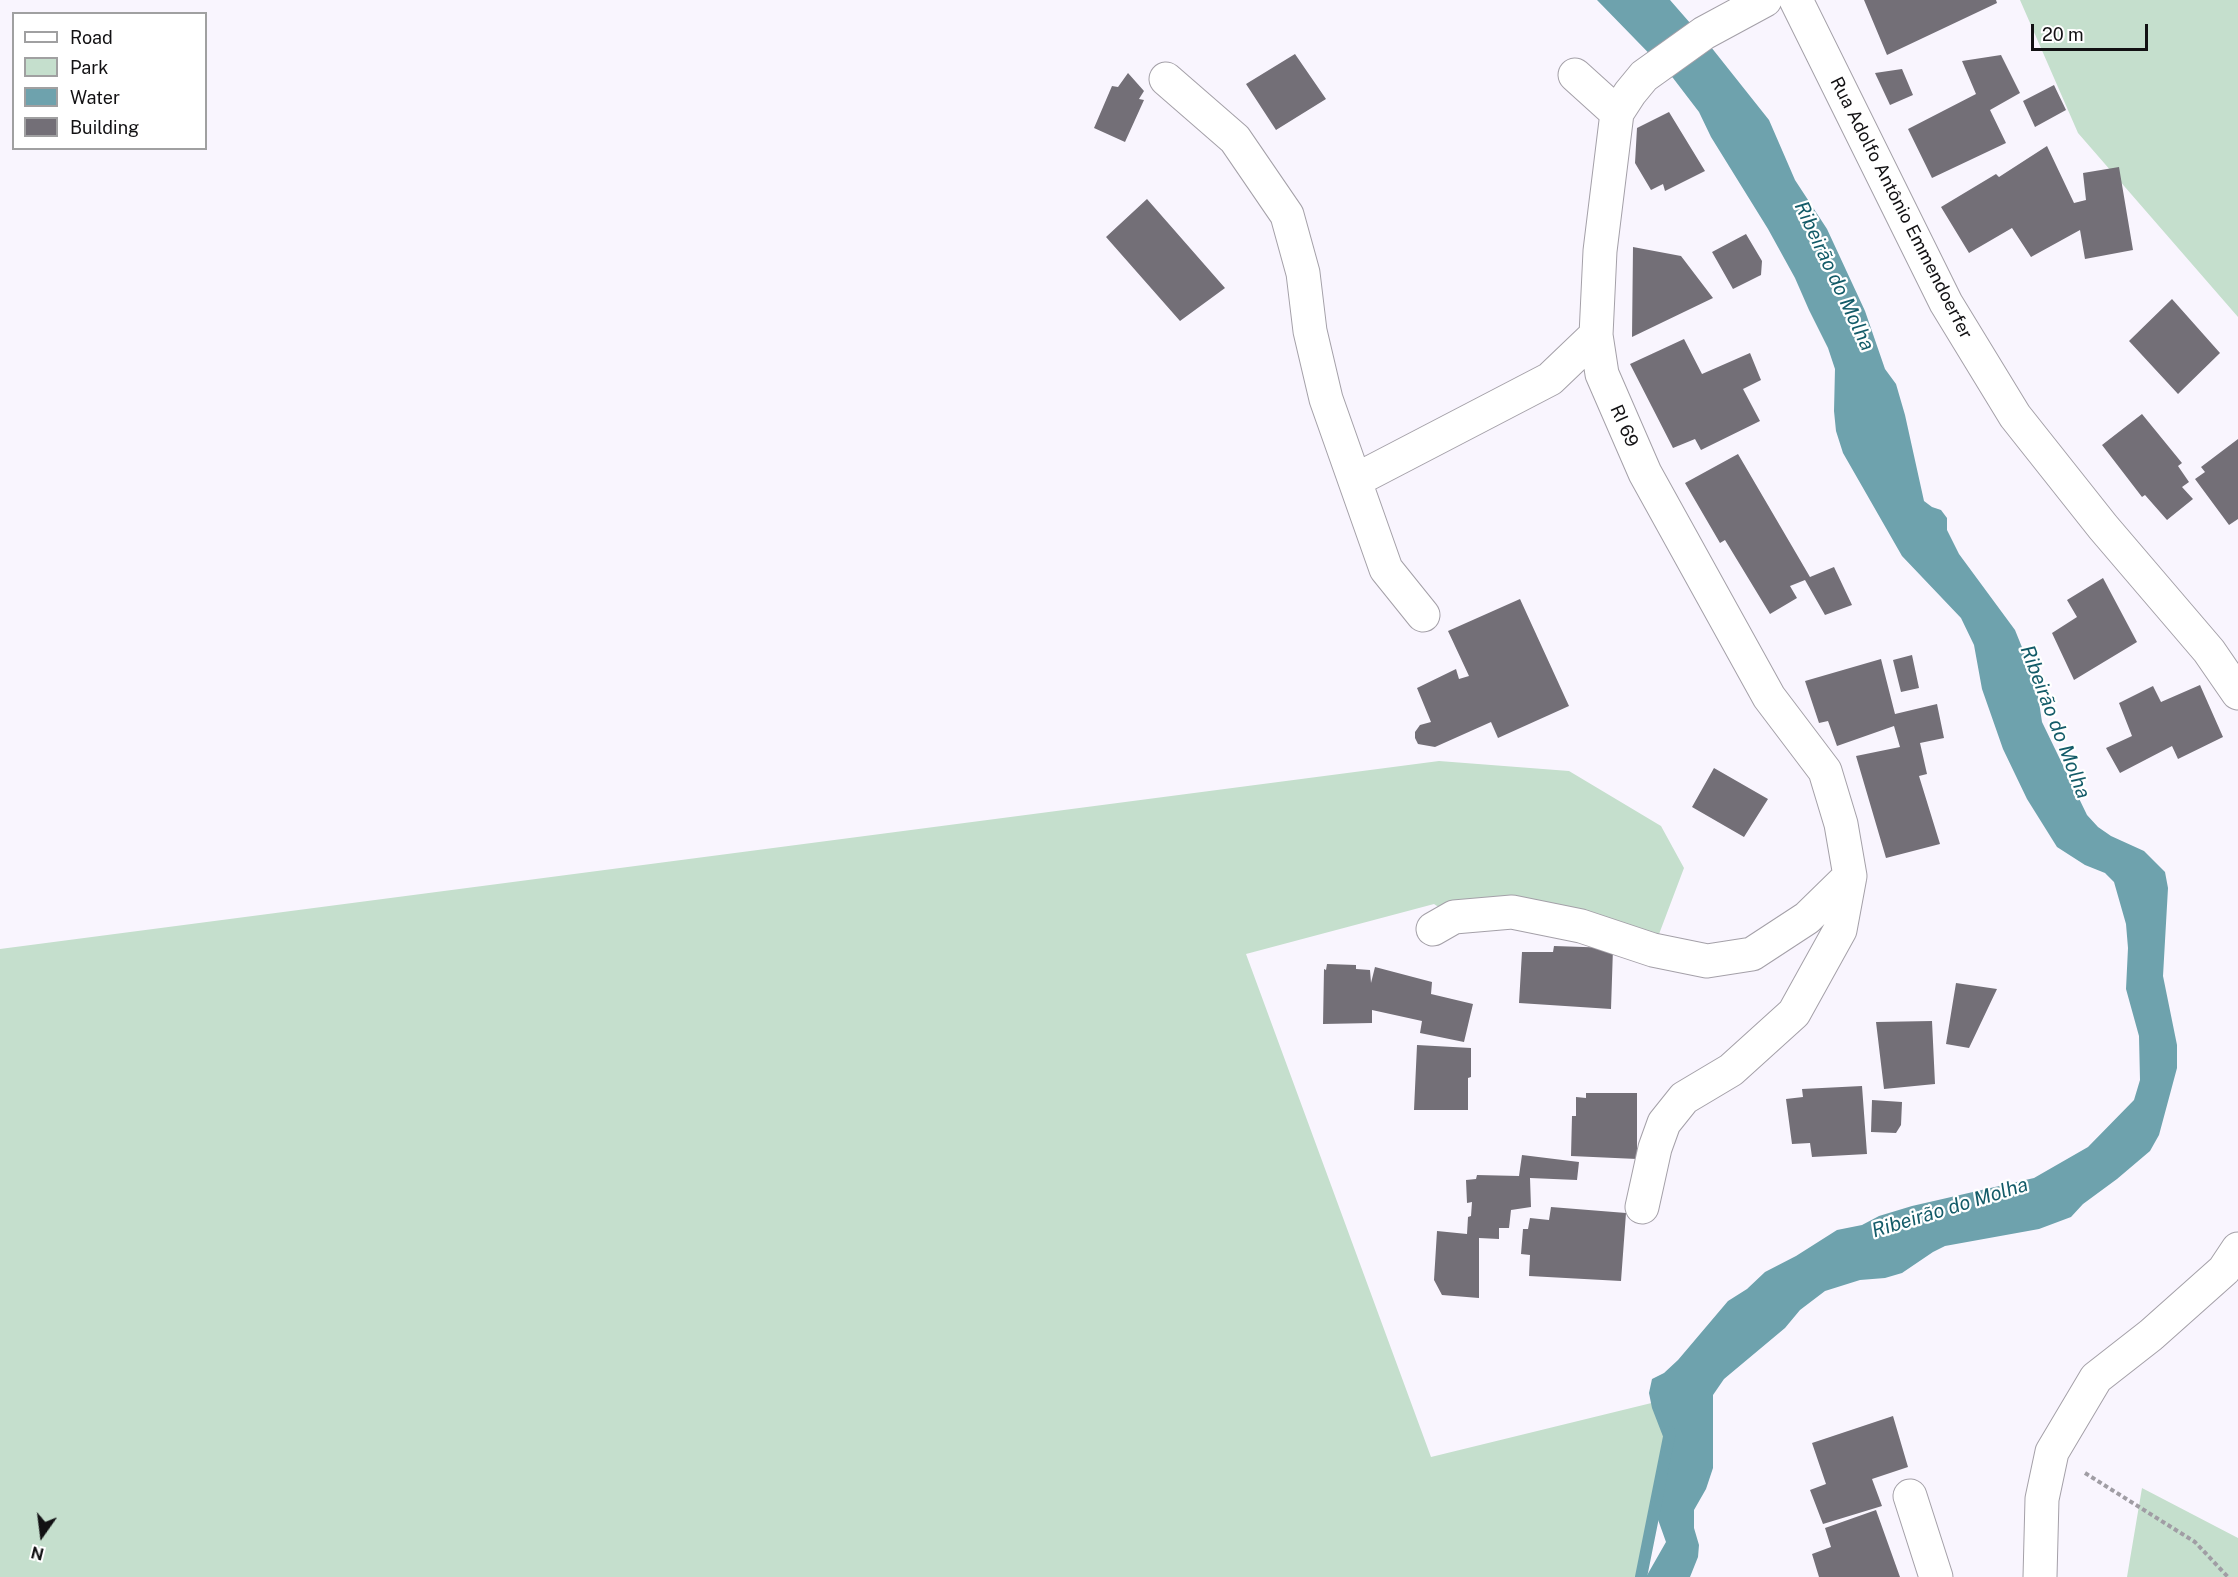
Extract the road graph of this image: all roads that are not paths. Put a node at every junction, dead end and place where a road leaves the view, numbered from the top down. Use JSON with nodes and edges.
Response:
{"nodes":[{"id":1,"x":1765,"y":0,"type":"edge"},
{"id":2,"x":1796,"y":0,"type":"edge"},
{"id":3,"x":1575,"y":75,"type":"dead end"},
{"id":4,"x":1167,"y":79,"type":"dead end"},
{"id":5,"x":1617,"y":113,"type":"junction"},
{"id":6,"x":1596,"y":335,"type":"junction"},
{"id":7,"x":1356,"y":480,"type":"junction"},
{"id":8,"x":1423,"y":615,"type":"dead end"},
{"id":9,"x":2238,"y":693,"type":"edge"},
{"id":10,"x":1850,"y":876,"type":"junction"},
{"id":11,"x":1433,"y":929,"type":"dead end"},
{"id":12,"x":1642,"y":1207,"type":"dead end"},
{"id":13,"x":2238,"y":1249,"type":"edge"},
{"id":14,"x":1910,"y":1496,"type":"dead end"},
{"id":15,"x":1936,"y":1577,"type":"edge"},
{"id":16,"x":2040,"y":1577,"type":"edge"}],
"edges":[{"from":1,"to":5,"type":"street","name":"RI 69"},
{"from":2,"to":9,"type":"street","name":"Rua Adolfo Antônio Emmendoerfer"},
{"from":3,"to":5,"type":"street"},
{"from":4,"to":7,"type":"street"},
{"from":5,"to":6,"type":"street","name":"RI 69"},
{"from":6,"to":7,"type":"street"},
{"from":6,"to":10,"type":"street","name":"RI 69"},
{"from":7,"to":8,"type":"street"},
{"from":10,"to":11,"type":"street"},
{"from":10,"to":12,"type":"street"},
{"from":13,"to":16,"type":"street"},
{"from":14,"to":15,"type":"street"}]}
